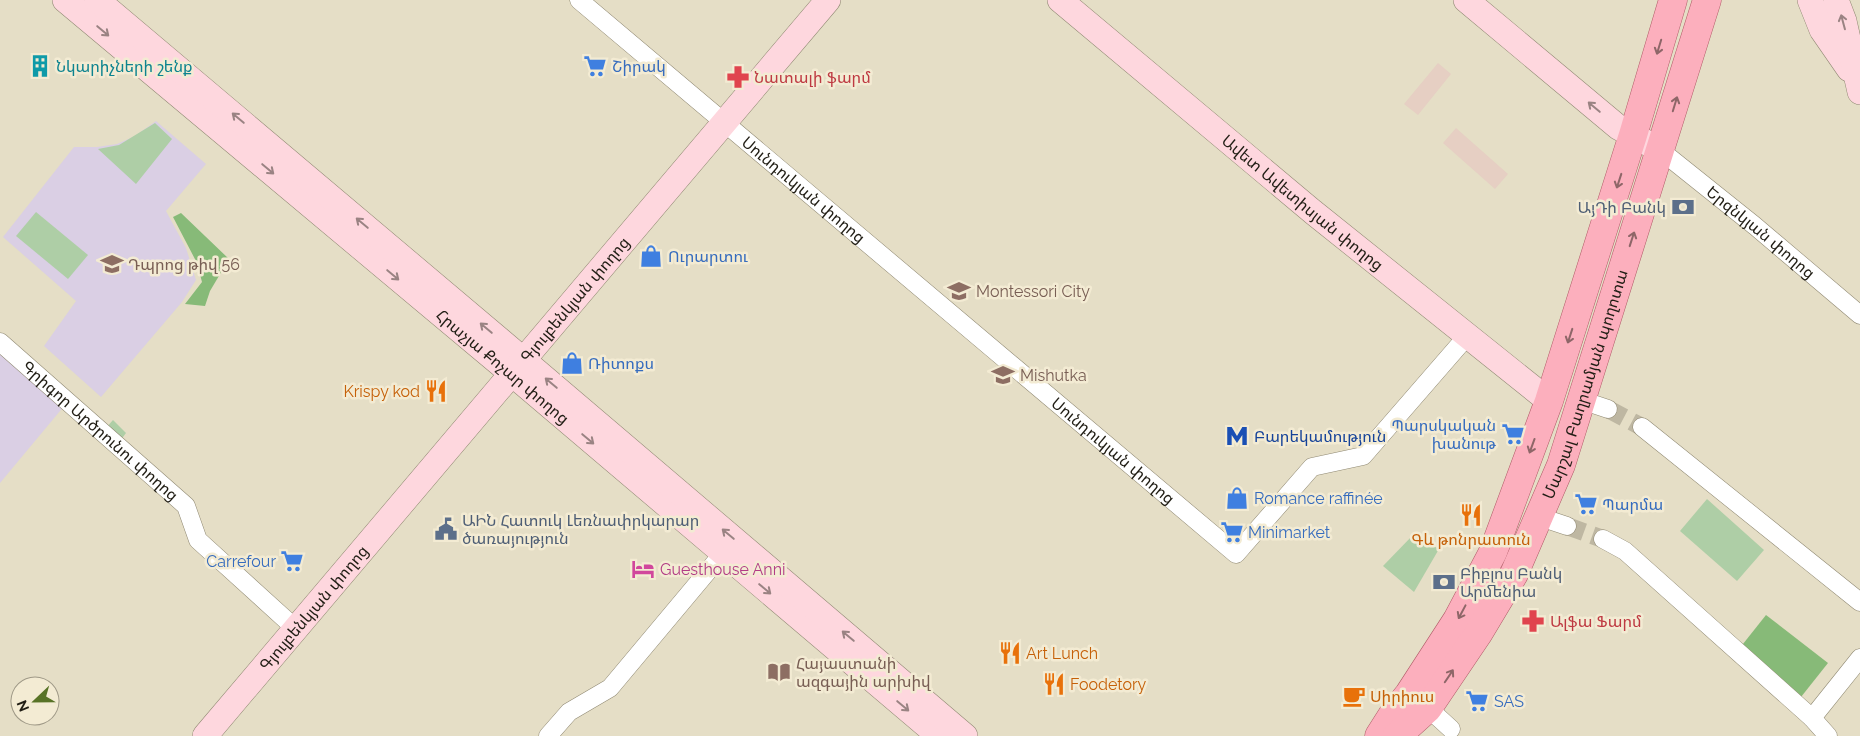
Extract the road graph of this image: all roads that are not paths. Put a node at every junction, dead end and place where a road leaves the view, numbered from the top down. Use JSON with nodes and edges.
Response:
{"nodes":[{"id":1,"x":65,"y":0,"type":"edge"},
{"id":2,"x":98,"y":0,"type":"edge"},
{"id":3,"x":579,"y":0,"type":"edge"},
{"id":4,"x":828,"y":0,"type":"edge"},
{"id":5,"x":1060,"y":0,"type":"edge"},
{"id":6,"x":1466,"y":0,"type":"edge"},
{"id":7,"x":1673,"y":0,"type":"edge"},
{"id":8,"x":1707,"y":0,"type":"edge"},
{"id":9,"x":1810,"y":0,"type":"edge"},
{"id":10,"x":1836,"y":0,"type":"edge"},
{"id":11,"x":1858,"y":85,"type":"edge"},
{"id":12,"x":724,"y":124,"type":"junction"},
{"id":13,"x":1633,"y":135,"type":"junction"},
{"id":14,"x":1660,"y":150,"type":"junction"},
{"id":15,"x":1860,"y":315,"type":"edge"},
{"id":16,"x":1468,"y":335,"type":"junction"},
{"id":17,"x":0,"y":342,"type":"edge"},
{"id":18,"x":517,"y":366,"type":"junction"},
{"id":19,"x":1549,"y":400,"type":"junction"},
{"id":20,"x":1581,"y":400,"type":"junction"},
{"id":21,"x":1608,"y":409,"type":"tunnel mouth"},
{"id":22,"x":1642,"y":427,"type":"tunnel mouth"},
{"id":23,"x":1540,"y":517,"type":"junction"},
{"id":24,"x":1567,"y":526,"type":"tunnel mouth"},
{"id":25,"x":1603,"y":539,"type":"tunnel mouth"},
{"id":26,"x":722,"y":553,"type":"junction"},
{"id":27,"x":1860,"y":602,"type":"edge"},
{"id":28,"x":296,"y":629,"type":"junction"},
{"id":29,"x":1860,"y":658,"type":"edge"},
{"id":30,"x":1428,"y":708,"type":"junction"},
{"id":31,"x":1812,"y":718,"type":"junction"},
{"id":32,"x":1400,"y":728,"type":"edge"},
{"id":33,"x":1451,"y":729,"type":"dead end"},
{"id":34,"x":205,"y":736,"type":"edge"},
{"id":35,"x":548,"y":736,"type":"edge"},
{"id":36,"x":939,"y":736,"type":"edge"},
{"id":37,"x":965,"y":736,"type":"edge"},
{"id":38,"x":1362,"y":736,"type":"edge"},
{"id":39,"x":1378,"y":736,"type":"edge"},
{"id":40,"x":1828,"y":736,"type":"edge"}],
"edges":[{"from":1,"to":18,"type":"main road","name":"Հրաչյա Քոչար փողոց","one_way":true},
{"from":18,"to":2,"type":"main road","name":"Հրաչյա Քոչար փողոց","one_way":true},
{"from":3,"to":12,"type":"street","name":"Սունդուկյան փողոց"},
{"from":4,"to":12,"type":"main road","name":"Գյուլբենկյան փողոց"},
{"from":5,"to":16,"type":"main road","name":"Ավետ Ավետիսյան փողոց"},
{"from":13,"to":6,"type":"main road","one_way":true},
{"from":7,"to":13,"type":"main road","name":"Մարշալ Բաղրամյան պողոտա","one_way":true},
{"from":14,"to":8,"type":"main road","name":"Մարշալ Բաղրամյան պողոտա","one_way":true},
{"from":9,"to":11,"type":"main road"},
{"from":11,"to":10,"type":"main road","one_way":true},
{"from":12,"to":16,"type":"street","name":"Սունդուկյան փողոց"},
{"from":12,"to":18,"type":"main road","name":"Գյուլբենկյան փողոց"},
{"from":13,"to":14,"type":"main road"},
{"from":13,"to":19,"type":"main road","name":"Մարշալ Բաղրամյան պողոտա","one_way":true},
{"from":14,"to":15,"type":"street","name":"Երզնկյան փողոց"},
{"from":20,"to":14,"type":"main road","name":"Մարշալ Բաղրամյան պողոտա","one_way":true},
{"from":16,"to":19,"type":"main road","name":"Ավետ Ավետիսյան փողոց"},
{"from":17,"to":28,"type":"street","name":"Գրիգոր Արծրունու փողոց"},
{"from":18,"to":26,"type":"main road","name":"Հրաչյա Քոչար փողոց","one_way":true},
{"from":18,"to":28,"type":"main road","name":"Գյուլբենկյան փողոց"},
{"from":37,"to":18,"type":"main road","name":"Հրաչյա Քոչար փողոց","one_way":true},
{"from":19,"to":32,"type":"main road","name":"Մարշալ Բաղրամյան պողոտա","one_way":true},
{"from":20,"to":21,"type":"street"},
{"from":20,"to":23,"type":"main road","name":"Մարշալ Բաղրամյան պողոտա"},
{"from":22,"to":27,"type":"street"},
{"from":23,"to":24,"type":"street"},
{"from":30,"to":23,"type":"main road","name":"Մարշալ Բաղրամյան պողոտա","one_way":true},
{"from":25,"to":31,"type":"street"},
{"from":26,"to":35,"type":"street"},
{"from":26,"to":36,"type":"main road","name":"Հրաչյա Քոչար փողոց","one_way":true},
{"from":28,"to":34,"type":"main road","name":"Գյուլբենկյան փողոց"},
{"from":29,"to":31,"type":"street"},
{"from":30,"to":32,"type":"main road","name":"Մարշալ Բաղրամյան պողոտա"},
{"from":30,"to":33,"type":"street"},
{"from":31,"to":40,"type":"street"},
{"from":32,"to":38,"type":"main road"},
{"from":32,"to":39,"type":"main road","name":"Մարշալ Բաղրամյան պողոտա"}]}
